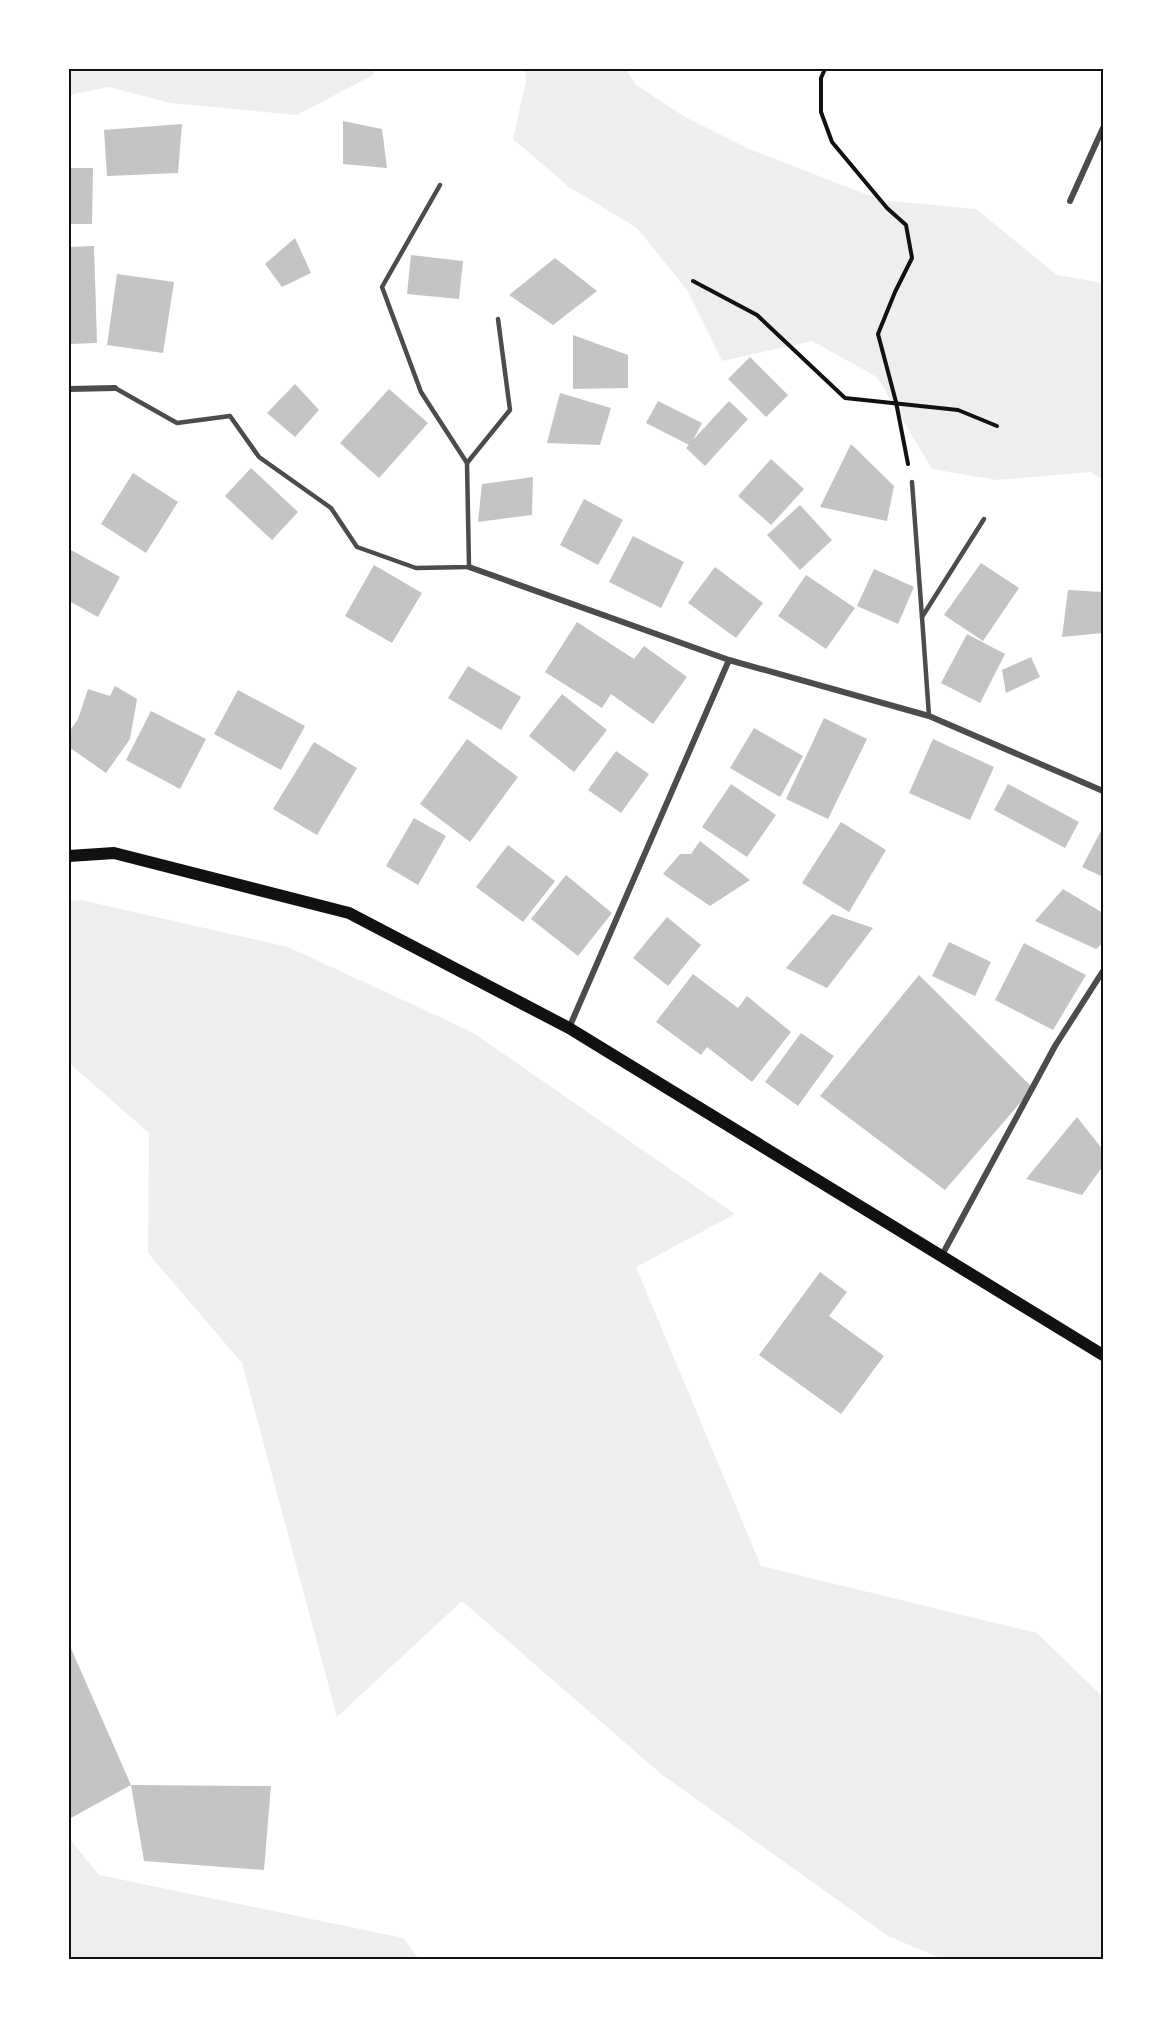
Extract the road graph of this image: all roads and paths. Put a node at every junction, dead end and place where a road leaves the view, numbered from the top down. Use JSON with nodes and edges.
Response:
{"nodes":[{"id":1,"x":825,"y":69,"type":"edge"},
{"id":2,"x":1103,"y":128,"type":"edge"},
{"id":3,"x":440,"y":185,"type":"dead end"},
{"id":4,"x":1070,"y":201,"type":"dead end"},
{"id":5,"x":693,"y":281,"type":"dead end"},
{"id":6,"x":498,"y":319,"type":"dead end"},
{"id":7,"x":115,"y":388,"type":"joint"},
{"id":8,"x":69,"y":389,"type":"edge"},
{"id":9,"x":896,"y":402,"type":"junction"},
{"id":10,"x":997,"y":426,"type":"dead end"},
{"id":11,"x":467,"y":463,"type":"junction"},
{"id":12,"x":912,"y":482,"type":"joint"},
{"id":13,"x":984,"y":519,"type":"dead end"},
{"id":14,"x":469,"y":567,"type":"junction"},
{"id":15,"x":922,"y":617,"type":"junction"},
{"id":16,"x":729,"y":660,"type":"junction"},
{"id":17,"x":929,"y":716,"type":"junction"},
{"id":18,"x":1103,"y":791,"type":"edge"},
{"id":19,"x":69,"y":856,"type":"edge"},
{"id":20,"x":1103,"y":971,"type":"edge"},
{"id":21,"x":569,"y":1028,"type":"junction"},
{"id":22,"x":941,"y":1257,"type":"junction"},
{"id":23,"x":1103,"y":1355,"type":"edge"}],
"edges":[{"from":1,"to":9,"type":"path"},
{"from":2,"to":4,"type":"street"},
{"from":3,"to":11,"type":"lane"},
{"from":5,"to":9,"type":"path"},
{"from":6,"to":11,"type":"lane"},
{"from":7,"to":8,"type":"street"},
{"from":7,"to":14,"type":"lane"},
{"from":9,"to":10,"type":"path"},
{"from":9,"to":12,"type":"path"},
{"from":11,"to":14,"type":"lane"},
{"from":12,"to":15,"type":"lane"},
{"from":13,"to":15,"type":"lane"},
{"from":14,"to":16,"type":"street"},
{"from":15,"to":17,"type":"lane"},
{"from":16,"to":17,"type":"street"},
{"from":16,"to":21,"type":"street"},
{"from":17,"to":18,"type":"street"},
{"from":19,"to":21,"type":"main road"},
{"from":20,"to":22,"type":"street"},
{"from":21,"to":22,"type":"main road"},
{"from":22,"to":23,"type":"main road"}]}
